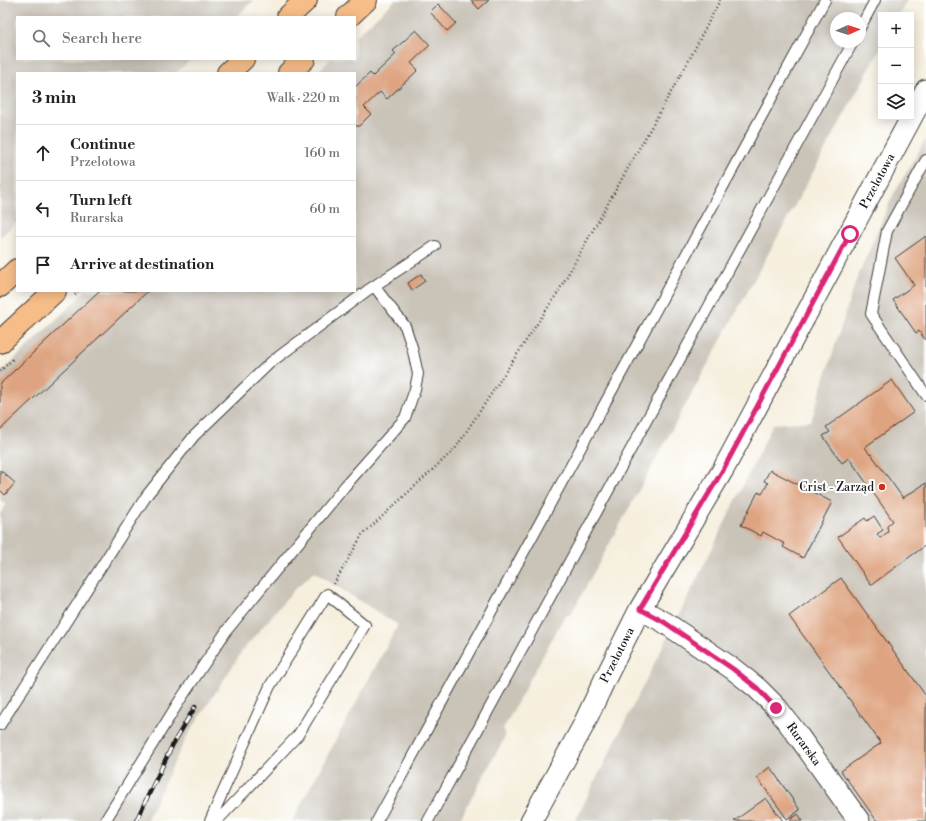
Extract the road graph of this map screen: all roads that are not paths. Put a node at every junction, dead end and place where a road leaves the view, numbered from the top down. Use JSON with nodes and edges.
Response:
{"nodes":[{"id":1,"x":306,"y":0,"type":"edge"},
{"id":2,"x":366,"y":0,"type":"edge"},
{"id":3,"x":825,"y":0,"type":"edge"},
{"id":4,"x":876,"y":0,"type":"edge"},
{"id":5,"x":289,"y":16,"type":"edge"},
{"id":6,"x":349,"y":16,"type":"edge"},
{"id":7,"x":866,"y":18,"type":"edge"},
{"id":8,"x":850,"y":48,"type":"edge"},
{"id":9,"x":242,"y":60,"type":"edge"},
{"id":10,"x":303,"y":60,"type":"edge"},
{"id":11,"x":229,"y":72,"type":"edge"},
{"id":12,"x":290,"y":72,"type":"edge"},
{"id":13,"x":926,"y":90,"type":"edge"},
{"id":14,"x":926,"y":160,"type":"edge"},
{"id":15,"x":435,"y":246,"type":"dead end"},
{"id":16,"x":16,"y":271,"type":"edge"},
{"id":17,"x":0,"y":286,"type":"edge"},
{"id":18,"x":374,"y":286,"type":"junction"},
{"id":19,"x":54,"y":292,"type":"edge"},
{"id":20,"x":0,"y":342,"type":"edge"},
{"id":21,"x":926,"y":395,"type":"edge"},
{"id":22,"x":640,"y":609,"type":"junction"},
{"id":23,"x":0,"y":724,"type":"edge"},
{"id":24,"x":105,"y":821,"type":"edge"},
{"id":25,"x":210,"y":821,"type":"edge"},
{"id":26,"x":217,"y":821,"type":"edge"},
{"id":27,"x":377,"y":821,"type":"edge"},
{"id":28,"x":428,"y":821,"type":"edge"},
{"id":29,"x":531,"y":821,"type":"edge"},
{"id":30,"x":859,"y":821,"type":"edge"}],
"edges":[{"from":1,"to":5,"type":"highway"},
{"from":2,"to":6,"type":"highway"},
{"from":3,"to":27,"type":"lane"},
{"from":4,"to":7,"type":"lane"},
{"from":8,"to":28,"type":"lane"},
{"from":9,"to":11,"type":"highway"},
{"from":10,"to":12,"type":"highway"},
{"from":13,"to":22,"type":"street","name":"Przelotowa"},
{"from":14,"to":21,"type":"lane"},
{"from":15,"to":18,"type":"lane"},
{"from":16,"to":17,"type":"highway"},
{"from":18,"to":23,"type":"lane"},
{"from":18,"to":24,"type":"lane"},
{"from":19,"to":20,"type":"highway"},
{"from":22,"to":29,"type":"street","name":"Przelotowa"},
{"from":22,"to":30,"type":"street","name":"Rurarska"},
{"from":25,"to":26,"type":"lane"}]}
